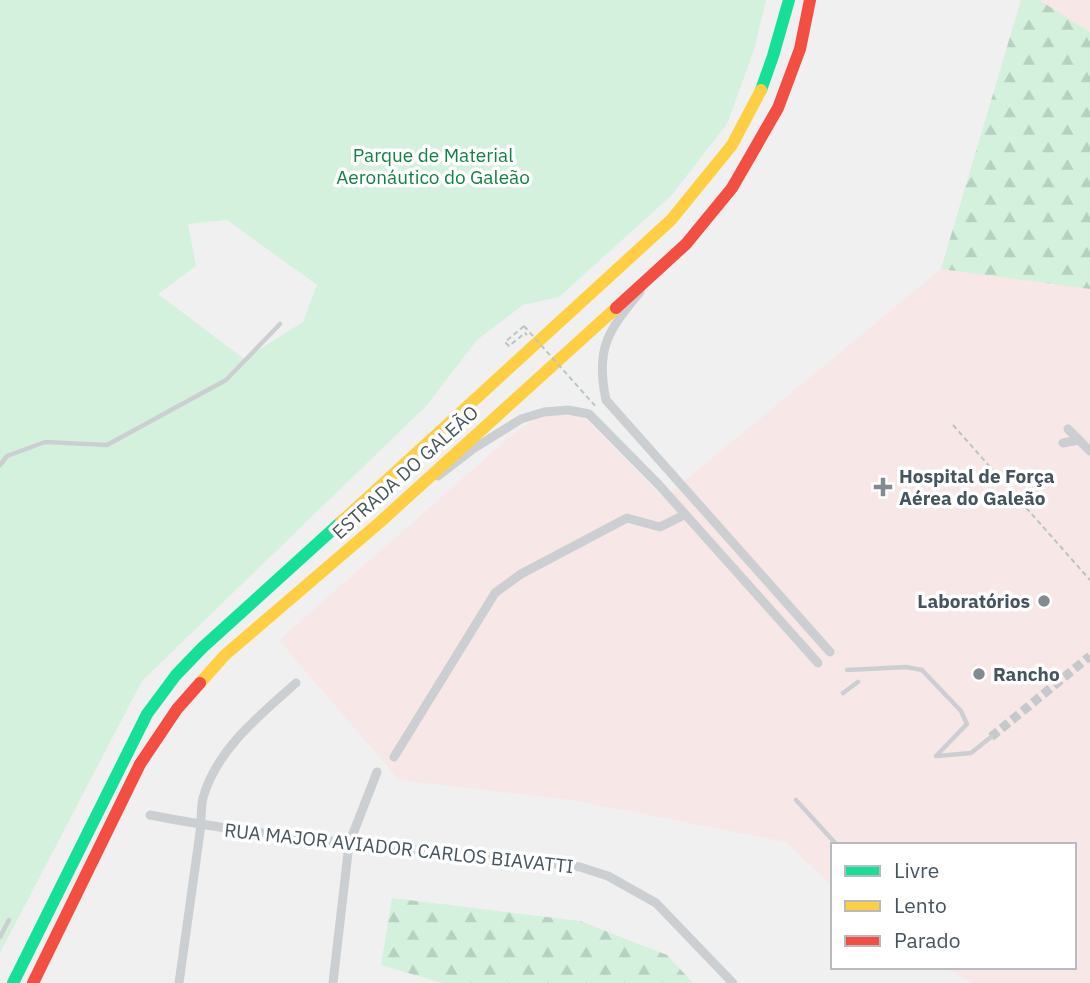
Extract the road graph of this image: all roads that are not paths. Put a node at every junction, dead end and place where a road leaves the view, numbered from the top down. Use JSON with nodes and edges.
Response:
{"nodes":[{"id":1,"x":789,"y":0,"type":"edge"},
{"id":2,"x":810,"y":0,"type":"edge"},
{"id":3,"x":656,"y":273,"type":"junction"},
{"id":4,"x":280,"y":324,"type":"dead end"},
{"id":5,"x":1069,"y":429,"type":"dead end"},
{"id":6,"x":1079,"y":440,"type":"junction"},
{"id":7,"x":1063,"y":443,"type":"dead end"},
{"id":8,"x":1090,"y":451,"type":"edge"},
{"id":9,"x":0,"y":465,"type":"edge"},
{"id":10,"x":684,"y":514,"type":"junction"},
{"id":11,"x":379,"y":523,"type":"junction"},
{"id":12,"x":830,"y":652,"type":"dead end"},
{"id":13,"x":818,"y":663,"type":"dead end"},
{"id":14,"x":847,"y":670,"type":"dead end"},
{"id":15,"x":858,"y":682,"type":"dead end"},
{"id":16,"x":296,"y":683,"type":"dead end"},
{"id":17,"x":843,"y":693,"type":"dead end"},
{"id":18,"x":990,"y":737,"type":"tunnel mouth"},
{"id":19,"x":394,"y":757,"type":"dead end"},
{"id":20,"x":377,"y":772,"type":"dead end"},
{"id":21,"x":796,"y":800,"type":"dead end"},
{"id":22,"x":149,"y":815,"type":"dead end"},
{"id":23,"x":201,"y":825,"type":"junction"},
{"id":24,"x":835,"y":843,"type":"edge"},
{"id":25,"x":349,"y":844,"type":"junction"},
{"id":26,"x":9,"y":920,"type":"dead end"},
{"id":27,"x":0,"y":937,"type":"edge"},
{"id":28,"x":13,"y":983,"type":"edge"},
{"id":29,"x":33,"y":983,"type":"edge"},
{"id":30,"x":180,"y":983,"type":"edge"},
{"id":31,"x":333,"y":983,"type":"edge"},
{"id":32,"x":733,"y":983,"type":"edge"}],
"edges":[{"from":1,"to":28,"type":"main road","name":"ESTRADA DO GALEÃO"},
{"from":2,"to":3,"type":"main road","name":"ESTRADA DO GALEÃO"},
{"from":3,"to":11,"type":"main road","name":"ESTRADA DO GALEÃO"},
{"from":3,"to":12,"type":"street"},
{"from":4,"to":9,"type":"lane"},
{"from":5,"to":6,"type":"street"},
{"from":6,"to":7,"type":"street"},
{"from":6,"to":8,"type":"street"},
{"from":10,"to":11,"type":"street"},
{"from":10,"to":13,"type":"street"},
{"from":10,"to":19,"type":"street"},
{"from":11,"to":29,"type":"main road","name":"ESTRADA DO GALEÃO"},
{"from":14,"to":18,"type":"lane"},
{"from":15,"to":17,"type":"lane"},
{"from":16,"to":23,"type":"street"},
{"from":20,"to":25,"type":"street"},
{"from":21,"to":24,"type":"lane"},
{"from":22,"to":23,"type":"street","name":"RUA MAJOR AVIADOR CARLOS BIAVATTI"},
{"from":23,"to":25,"type":"street","name":"RUA MAJOR AVIADOR CARLOS BIAVATTI"},
{"from":23,"to":30,"type":"street"},
{"from":25,"to":31,"type":"street"},
{"from":25,"to":32,"type":"street","name":"RUA MAJOR AVIADOR CARLOS BIAVATTI"},
{"from":26,"to":27,"type":"lane"}]}
